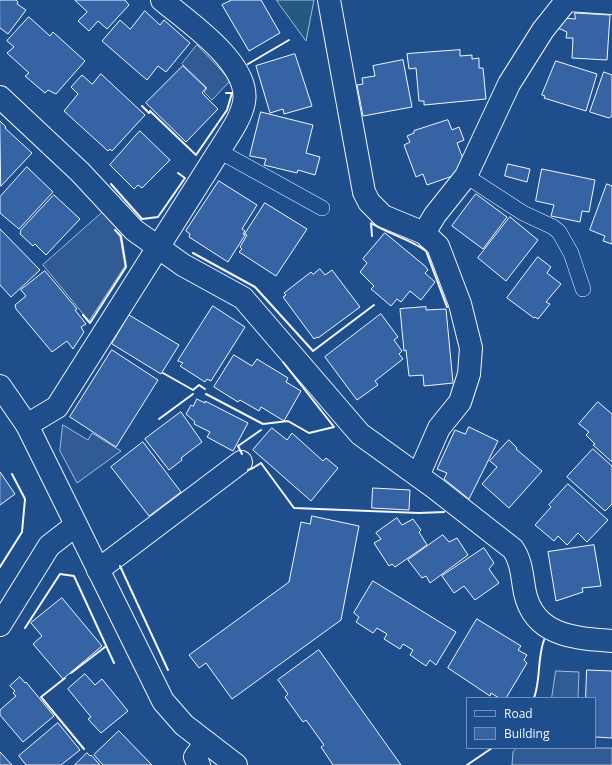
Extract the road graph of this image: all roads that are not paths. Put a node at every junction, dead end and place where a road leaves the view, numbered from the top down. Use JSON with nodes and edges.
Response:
{"nodes":[{"id":1,"x":162,"y":0,"type":"edge"},
{"id":2,"x":329,"y":0,"type":"edge"},
{"id":3,"x":612,"y":3,"type":"edge"},
{"id":4,"x":0,"y":97,"type":"edge"},
{"id":5,"x":219,"y":151,"type":"junction"},
{"id":6,"x":466,"y":176,"type":"junction"},
{"id":7,"x":322,"y":208,"type":"dead end"},
{"id":8,"x":424,"y":233,"type":"junction"},
{"id":9,"x":157,"y":247,"type":"junction"},
{"id":10,"x":583,"y":289,"type":"dead end"},
{"id":11,"x":0,"y":386,"type":"edge"},
{"id":12,"x":27,"y":425,"type":"junction"},
{"id":13,"x":241,"y":462,"type":"dead end"},
{"id":14,"x":418,"y":476,"type":"junction"},
{"id":15,"x":76,"y":525,"type":"junction"},
{"id":16,"x":98,"y":570,"type":"junction"},
{"id":17,"x":0,"y":625,"type":"edge"},
{"id":18,"x":612,"y":641,"type":"edge"},
{"id":19,"x":206,"y":742,"type":"junction"},
{"id":20,"x":199,"y":765,"type":"edge"},
{"id":21,"x":236,"y":765,"type":"edge"}],
"edges":[{"from":1,"to":5,"type":"street"},
{"from":2,"to":8,"type":"street"},
{"from":3,"to":6,"type":"street"},
{"from":4,"to":9,"type":"street"},
{"from":5,"to":7,"type":"lane"},
{"from":5,"to":9,"type":"street"},
{"from":6,"to":8,"type":"street"},
{"from":6,"to":10,"type":"lane"},
{"from":8,"to":14,"type":"street"},
{"from":9,"to":12,"type":"street"},
{"from":9,"to":14,"type":"street"},
{"from":11,"to":12,"type":"street"},
{"from":12,"to":15,"type":"street"},
{"from":13,"to":16,"type":"street"},
{"from":14,"to":18,"type":"street"},
{"from":15,"to":16,"type":"street"},
{"from":15,"to":17,"type":"street"},
{"from":16,"to":19,"type":"street"},
{"from":19,"to":20,"type":"street"},
{"from":19,"to":21,"type":"street"}]}
